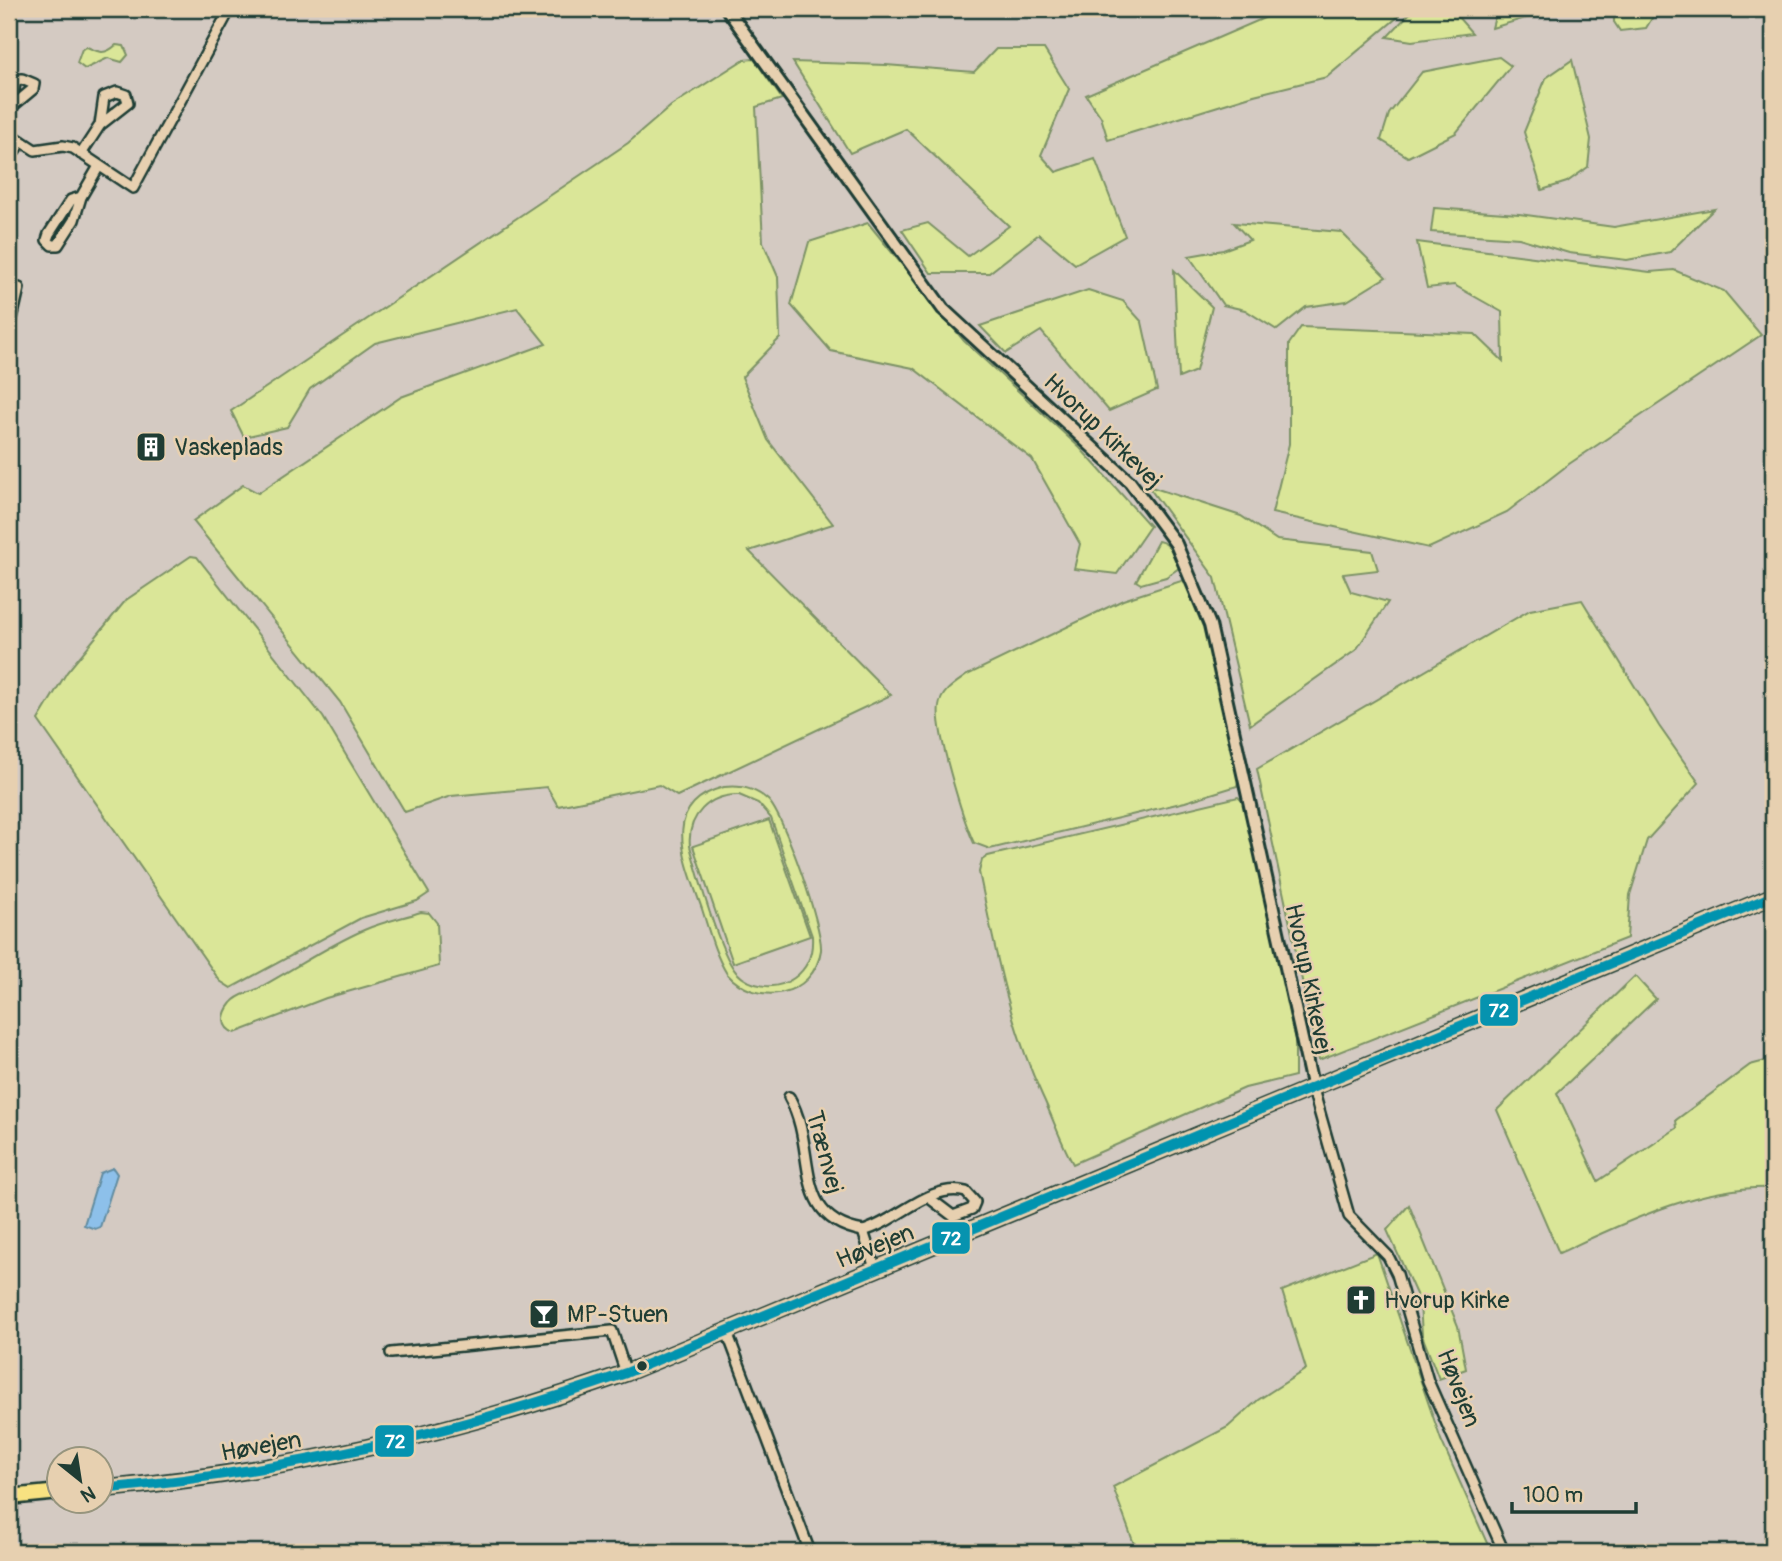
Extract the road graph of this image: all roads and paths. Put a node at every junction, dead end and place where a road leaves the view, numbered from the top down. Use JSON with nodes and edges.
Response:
{"nodes":[{"id":1,"x":230,"y":9,"type":"edge"},
{"id":2,"x":727,"y":9,"type":"edge"},
{"id":3,"x":100,"y":125,"type":"dead end"},
{"id":4,"x":9,"y":133,"type":"edge"},
{"id":5,"x":21,"y":141,"type":"junction"},
{"id":6,"x":81,"y":154,"type":"junction"},
{"id":7,"x":9,"y":159,"type":"edge"},
{"id":8,"x":9,"y":166,"type":"edge"},
{"id":9,"x":99,"y":166,"type":"junction"},
{"id":10,"x":81,"y":197,"type":"junction"},
{"id":11,"x":19,"y":288,"type":"dead end"},
{"id":12,"x":9,"y":332,"type":"edge"},
{"id":13,"x":1773,"y":896,"type":"edge"},
{"id":14,"x":1773,"y":904,"type":"edge"},
{"id":15,"x":1529,"y":999,"type":"junction"},
{"id":16,"x":1313,"y":1089,"type":"junction"},
{"id":17,"x":789,"y":1097,"type":"dead end"},
{"id":18,"x":928,"y":1198,"type":"junction"},
{"id":19,"x":863,"y":1231,"type":"junction"},
{"id":20,"x":876,"y":1270,"type":"junction"},
{"id":21,"x":727,"y":1332,"type":"junction"},
{"id":22,"x":391,"y":1353,"type":"dead end"},
{"id":23,"x":626,"y":1373,"type":"junction"},
{"id":24,"x":116,"y":1487,"type":"edge"},
{"id":25,"x":46,"y":1493,"type":"edge"},
{"id":26,"x":9,"y":1497,"type":"edge"},
{"id":27,"x":810,"y":1552,"type":"edge"},
{"id":28,"x":1504,"y":1552,"type":"edge"}],
"edges":[{"from":1,"to":9,"type":"street"},
{"from":2,"to":16,"type":"street","name":"Hvorup Kirkevej"},
{"from":3,"to":6,"type":"street"},
{"from":4,"to":5,"type":"street"},
{"from":5,"to":6,"type":"street"},
{"from":5,"to":7,"type":"street"},
{"from":6,"to":9,"type":"street"},
{"from":7,"to":8,"type":"street"},
{"from":9,"to":10,"type":"street"},
{"from":10,"to":10,"type":"street"},
{"from":11,"to":12,"type":"street"},
{"from":13,"to":15,"type":"main road","name":"Høvejen"},
{"from":14,"to":15,"type":"main road","name":"Høvejen"},
{"from":15,"to":16,"type":"main road","name":"Høvejen"},
{"from":16,"to":20,"type":"main road","name":"Høvejen"},
{"from":16,"to":28,"type":"street","name":"Høvejen"},
{"from":17,"to":19,"type":"street","name":"Trænvej"},
{"from":18,"to":18,"type":"street"},
{"from":18,"to":19,"type":"street"},
{"from":19,"to":20,"type":"street"},
{"from":20,"to":21,"type":"main road","name":"Høvejen"},
{"from":21,"to":23,"type":"main road","name":"Høvejen"},
{"from":21,"to":27,"type":"street"},
{"from":22,"to":23,"type":"street"},
{"from":23,"to":24,"type":"main road","name":"Høvejen"},
{"from":25,"to":26,"type":"main road"}]}
